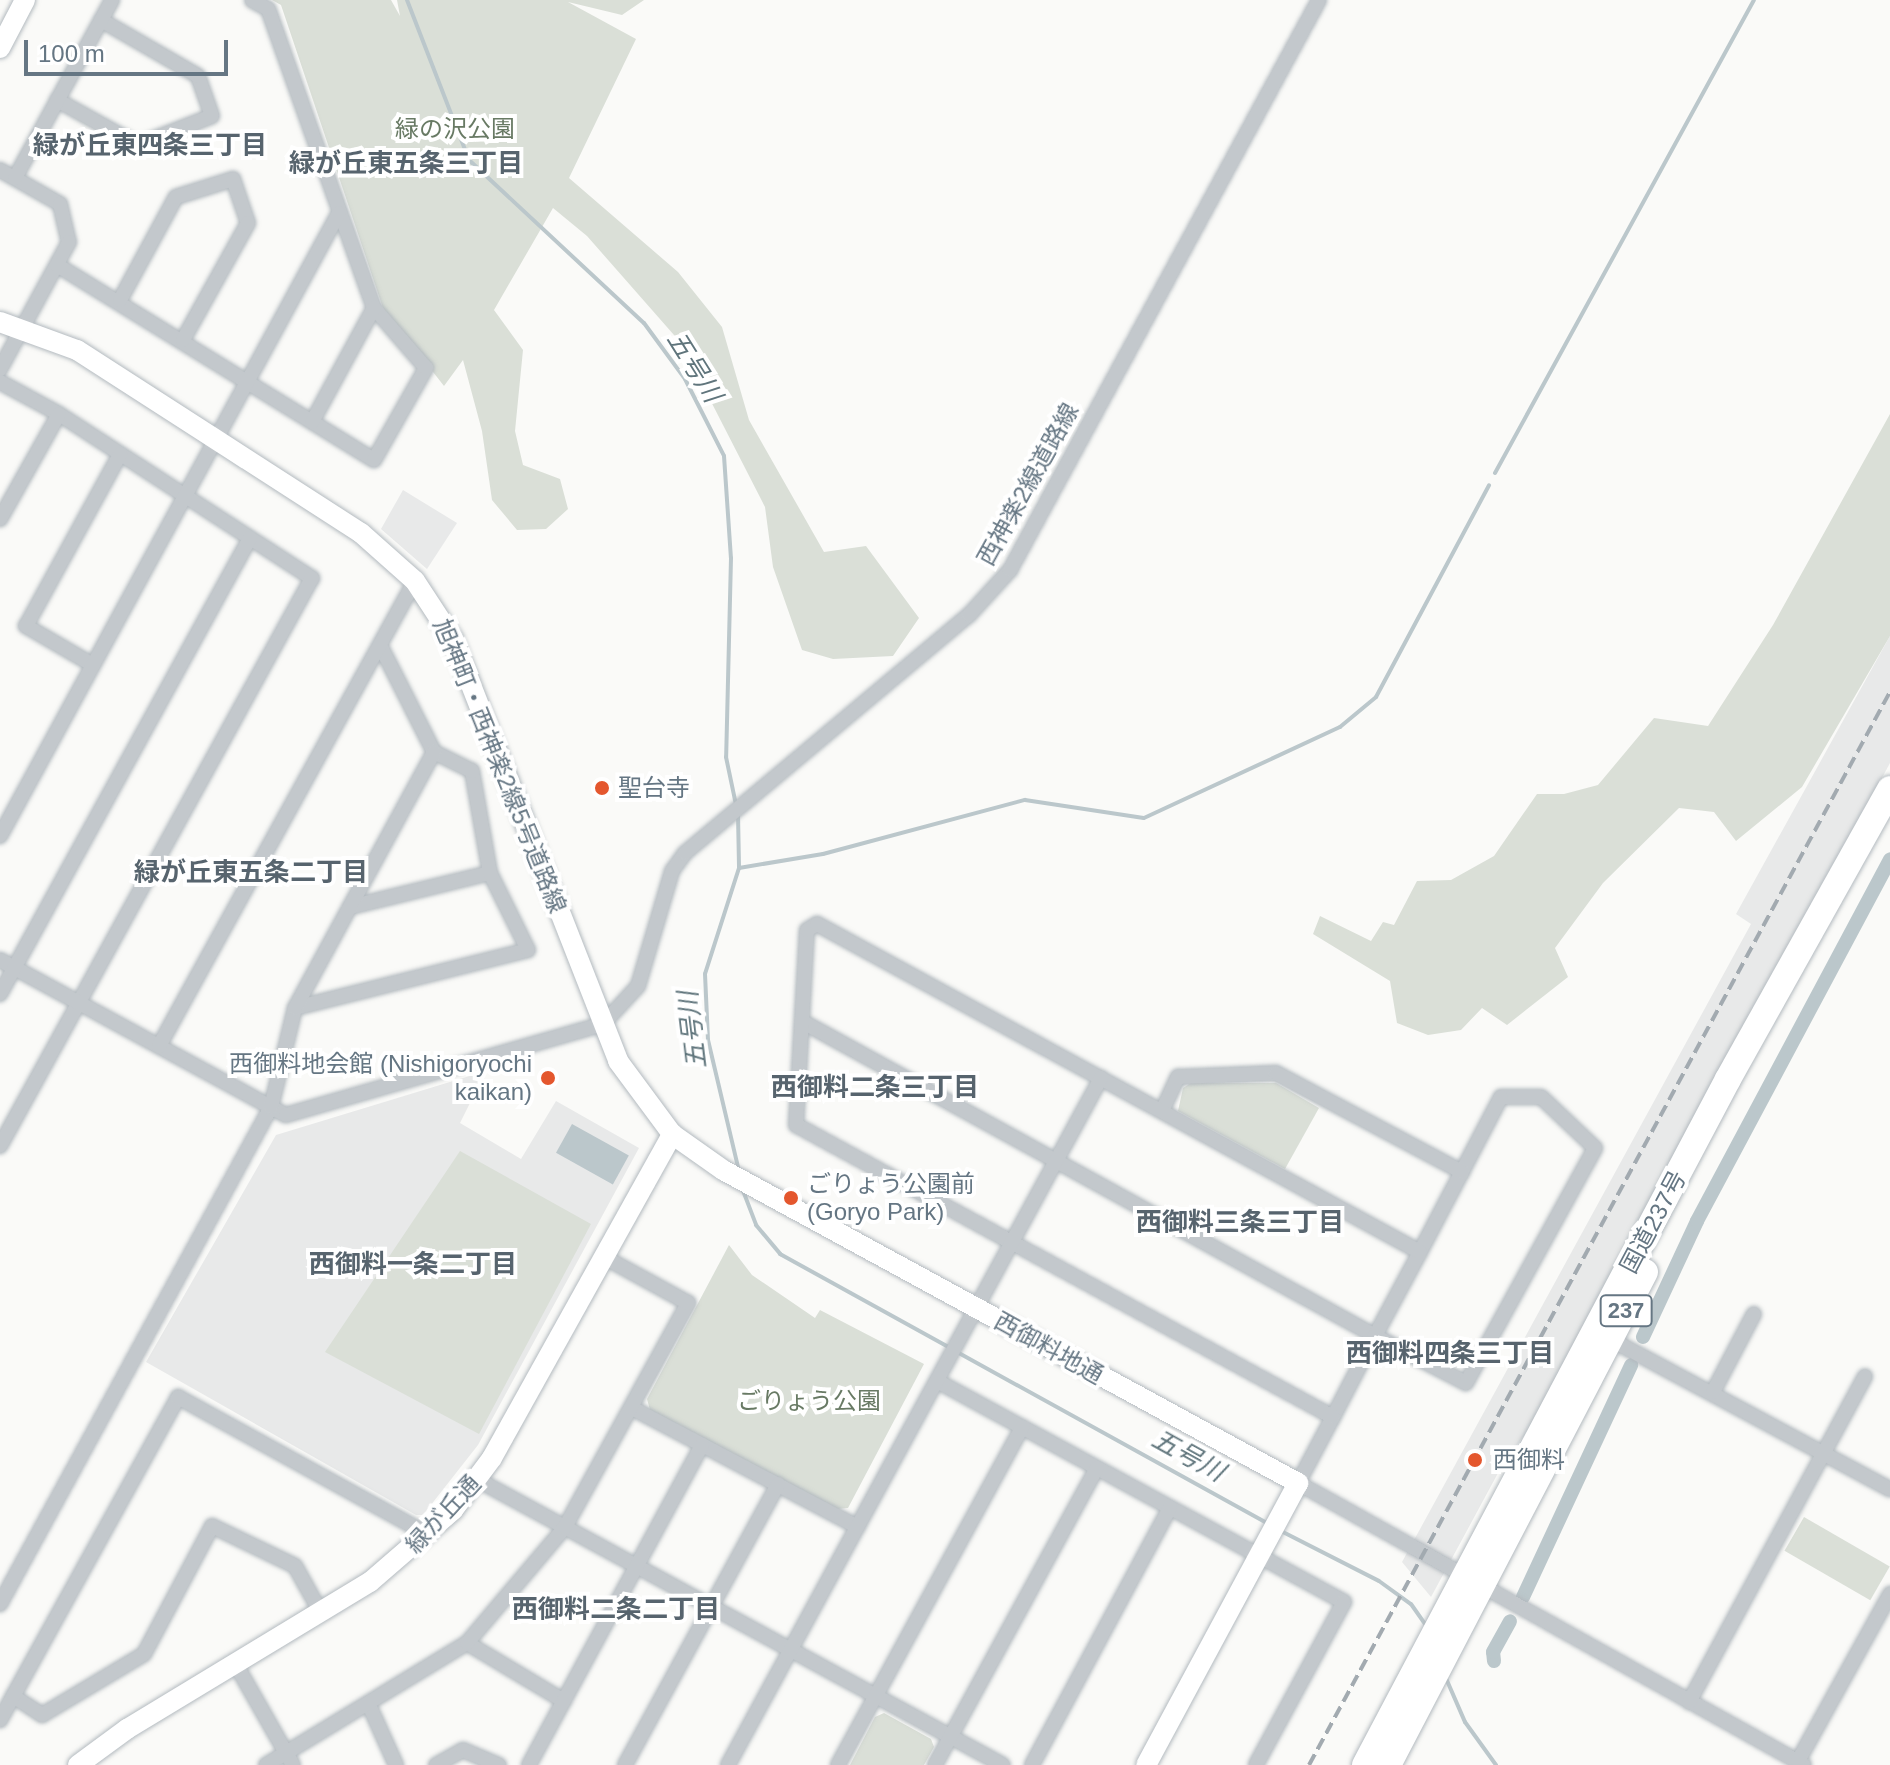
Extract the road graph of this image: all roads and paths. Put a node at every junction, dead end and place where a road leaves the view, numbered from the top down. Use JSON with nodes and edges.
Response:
{"nodes":[{"id":1,"x":25,"y":0,"type":"edge"},
{"id":2,"x":112,"y":0,"type":"edge"},
{"id":3,"x":252,"y":0,"type":"edge"},
{"id":4,"x":1319,"y":0,"type":"edge"},
{"id":5,"x":101,"y":20,"type":"junction"},
{"id":6,"x":0,"y":48,"type":"edge"},
{"id":7,"x":57,"y":100,"type":"junction"},
{"id":8,"x":0,"y":170,"type":"edge"},
{"id":9,"x":15,"y":178,"type":"junction"},
{"id":10,"x":339,"y":213,"type":"junction"},
{"id":11,"x":57,"y":265,"type":"junction"},
{"id":12,"x":120,"y":300,"type":"junction"},
{"id":13,"x":374,"y":308,"type":"junction"},
{"id":14,"x":0,"y":322,"type":"edge"},
{"id":15,"x":23,"y":327,"type":"junction"},
{"id":16,"x":183,"y":340,"type":"junction"},
{"id":17,"x":0,"y":369,"type":"edge"},
{"id":18,"x":248,"y":381,"type":"junction"},
{"id":19,"x":0,"y":382,"type":"edge"},
{"id":20,"x":59,"y":414,"type":"junction"},
{"id":21,"x":312,"y":422,"type":"junction"},
{"id":22,"x":216,"y":439,"type":"junction"},
{"id":23,"x":120,"y":454,"type":"junction"},
{"id":24,"x":186,"y":496,"type":"junction"},
{"id":25,"x":0,"y":519,"type":"edge"},
{"id":26,"x":250,"y":538,"type":"junction"},
{"id":27,"x":415,"y":581,"type":"junction"},
{"id":28,"x":380,"y":645,"type":"junction"},
{"id":29,"x":93,"y":665,"type":"junction"},
{"id":30,"x":434,"y":752,"type":"junction"},
{"id":31,"x":1890,"y":789,"type":"edge"},
{"id":32,"x":0,"y":836,"type":"edge"},
{"id":33,"x":490,"y":873,"type":"junction"},
{"id":34,"x":350,"y":907,"type":"junction"},
{"id":35,"x":0,"y":960,"type":"edge"},
{"id":36,"x":14,"y":968,"type":"junction"},
{"id":37,"x":0,"y":994,"type":"edge"},
{"id":38,"x":79,"y":1003,"type":"junction"},
{"id":39,"x":295,"y":1008,"type":"junction"},
{"id":40,"x":803,"y":1022,"type":"junction"},
{"id":41,"x":603,"y":1024,"type":"junction"},
{"id":42,"x":159,"y":1046,"type":"junction"},
{"id":43,"x":1101,"y":1078,"type":"junction"},
{"id":44,"x":271,"y":1107,"type":"junction"},
{"id":45,"x":1162,"y":1111,"type":"junction"},
{"id":46,"x":672,"y":1134,"type":"junction"},
{"id":47,"x":0,"y":1146,"type":"edge"},
{"id":48,"x":1057,"y":1161,"type":"junction"},
{"id":49,"x":1462,"y":1172,"type":"junction"},
{"id":50,"x":1012,"y":1243,"type":"junction"},
{"id":51,"x":1420,"y":1252,"type":"junction"},
{"id":52,"x":604,"y":1257,"type":"junction"},
{"id":53,"x":977,"y":1308,"type":"junction"},
{"id":54,"x":1754,"y":1314,"type":"dead end"},
{"id":55,"x":1375,"y":1336,"type":"junction"},
{"id":56,"x":1604,"y":1336,"type":"junction"},
{"id":57,"x":1865,"y":1376,"type":"dead end"},
{"id":58,"x":937,"y":1381,"type":"junction"},
{"id":59,"x":1713,"y":1392,"type":"junction"},
{"id":60,"x":632,"y":1408,"type":"junction"},
{"id":61,"x":1333,"y":1417,"type":"junction"},
{"id":62,"x":1022,"y":1427,"type":"junction"},
{"id":63,"x":702,"y":1445,"type":"junction"},
{"id":64,"x":1825,"y":1454,"type":"junction"},
{"id":65,"x":1097,"y":1468,"type":"junction"},
{"id":66,"x":478,"y":1480,"type":"junction"},
{"id":67,"x":1298,"y":1483,"type":"junction"},
{"id":68,"x":778,"y":1484,"type":"junction"},
{"id":69,"x":1890,"y":1489,"type":"edge"},
{"id":70,"x":1170,"y":1508,"type":"junction"},
{"id":71,"x":565,"y":1527,"type":"junction"},
{"id":72,"x":858,"y":1527,"type":"junction"},
{"id":73,"x":429,"y":1535,"type":"junction"},
{"id":74,"x":1263,"y":1548,"type":"junction"},
{"id":75,"x":637,"y":1566,"type":"junction"},
{"id":76,"x":1474,"y":1582,"type":"junction"},
{"id":77,"x":1890,"y":1594,"type":"edge"},
{"id":78,"x":2,"y":1596,"type":"edge"},
{"id":79,"x":712,"y":1606,"type":"junction"},
{"id":80,"x":321,"y":1613,"type":"junction"},
{"id":81,"x":1449,"y":1630,"type":"junction"},
{"id":82,"x":467,"y":1643,"type":"junction"},
{"id":83,"x":791,"y":1649,"type":"junction"},
{"id":84,"x":235,"y":1663,"type":"junction"},
{"id":85,"x":876,"y":1695,"type":"junction"},
{"id":86,"x":13,"y":1696,"type":"junction"},
{"id":87,"x":564,"y":1701,"type":"junction"},
{"id":88,"x":1689,"y":1702,"type":"junction"},
{"id":89,"x":369,"y":1705,"type":"junction"},
{"id":90,"x":0,"y":1720,"type":"edge"},
{"id":91,"x":951,"y":1736,"type":"junction"},
{"id":92,"x":290,"y":1758,"type":"edge"},
{"id":93,"x":84,"y":1763,"type":"edge"},
{"id":94,"x":1801,"y":1763,"type":"edge"},
{"id":95,"x":266,"y":1765,"type":"edge"},
{"id":96,"x":396,"y":1765,"type":"edge"},
{"id":97,"x":436,"y":1765,"type":"edge"},
{"id":98,"x":499,"y":1765,"type":"edge"},
{"id":99,"x":529,"y":1765,"type":"edge"},
{"id":100,"x":625,"y":1765,"type":"edge"},
{"id":101,"x":728,"y":1765,"type":"edge"},
{"id":102,"x":838,"y":1765,"type":"edge"},
{"id":103,"x":935,"y":1765,"type":"edge"},
{"id":104,"x":1003,"y":1765,"type":"edge"},
{"id":105,"x":1032,"y":1765,"type":"edge"},
{"id":106,"x":1146,"y":1765,"type":"edge"},
{"id":107,"x":1256,"y":1765,"type":"edge"},
{"id":108,"x":1365,"y":1765,"type":"edge"},
{"id":109,"x":1388,"y":1765,"type":"edge"}],
"edges":[{"from":1,"to":6,"type":"street"},
{"from":2,"to":5,"type":"street"},
{"from":3,"to":10,"type":"street"},
{"from":4,"to":41,"type":"street","name":"西神楽2線道路線"},
{"from":5,"to":7,"type":"street"},
{"from":5,"to":7,"type":"street"},
{"from":7,"to":9,"type":"street"},
{"from":8,"to":9,"type":"street"},
{"from":9,"to":11,"type":"street"},
{"from":10,"to":13,"type":"street"},
{"from":10,"to":18,"type":"street"},
{"from":11,"to":12,"type":"street"},
{"from":11,"to":15,"type":"street"},
{"from":12,"to":16,"type":"street"},
{"from":12,"to":16,"type":"street"},
{"from":13,"to":21,"type":"street"},
{"from":13,"to":21,"type":"street"},
{"from":14,"to":15,"type":"street","name":"旭神町・西神楽2線5号道路線"},
{"from":15,"to":17,"type":"street"},
{"from":15,"to":22,"type":"street","name":"旭神町・西神楽2線5号道路線"},
{"from":16,"to":18,"type":"street"},
{"from":18,"to":21,"type":"street"},
{"from":18,"to":22,"type":"street"},
{"from":19,"to":20,"type":"street"},
{"from":20,"to":23,"type":"street"},
{"from":20,"to":25,"type":"street"},
{"from":22,"to":24,"type":"street"},
{"from":22,"to":27,"type":"street","name":"旭神町・西神楽2線5号道路線"},
{"from":23,"to":24,"type":"street"},
{"from":23,"to":29,"type":"street"},
{"from":24,"to":26,"type":"street"},
{"from":24,"to":29,"type":"street"},
{"from":26,"to":36,"type":"street"},
{"from":26,"to":38,"type":"street"},
{"from":27,"to":28,"type":"street"},
{"from":27,"to":41,"type":"street","name":"旭神町・西神楽2線5号道路線"},
{"from":28,"to":30,"type":"street"},
{"from":28,"to":42,"type":"street"},
{"from":29,"to":32,"type":"street"},
{"from":30,"to":33,"type":"street"},
{"from":30,"to":34,"type":"street"},
{"from":31,"to":56,"type":"highway","name":"国道237号","number":"237"},
{"from":33,"to":34,"type":"street"},
{"from":33,"to":39,"type":"street"},
{"from":34,"to":39,"type":"street"},
{"from":35,"to":36,"type":"street"},
{"from":36,"to":37,"type":"street"},
{"from":36,"to":38,"type":"street"},
{"from":38,"to":42,"type":"street"},
{"from":38,"to":47,"type":"street"},
{"from":39,"to":44,"type":"street"},
{"from":40,"to":43,"type":"street"},
{"from":40,"to":48,"type":"street"},
{"from":40,"to":50,"type":"street"},
{"from":41,"to":44,"type":"street"},
{"from":41,"to":46,"type":"street","name":"旭神町・西神楽2線5号道路線"},
{"from":42,"to":44,"type":"street"},
{"from":43,"to":45,"type":"street"},
{"from":43,"to":48,"type":"street"},
{"from":44,"to":78,"type":"street"},
{"from":45,"to":49,"type":"street"},
{"from":45,"to":51,"type":"street"},
{"from":46,"to":52,"type":"street","name":"緑が丘通"},
{"from":46,"to":53,"type":"street","name":"西御料地通"},
{"from":48,"to":50,"type":"street"},
{"from":48,"to":55,"type":"street"},
{"from":49,"to":51,"type":"street"},
{"from":49,"to":55,"type":"street"},
{"from":50,"to":53,"type":"street"},
{"from":50,"to":61,"type":"street"},
{"from":51,"to":55,"type":"street"},
{"from":52,"to":60,"type":"street"},
{"from":52,"to":66,"type":"street","name":"緑が丘通"},
{"from":53,"to":58,"type":"street"},
{"from":53,"to":67,"type":"street","name":"西御料地通"},
{"from":54,"to":59,"type":"street"},
{"from":55,"to":61,"type":"street"},
{"from":56,"to":59,"type":"street"},
{"from":56,"to":76,"type":"highway","name":"国道237号","number":"237"},
{"from":57,"to":64,"type":"street"},
{"from":58,"to":62,"type":"street"},
{"from":58,"to":72,"type":"street"},
{"from":59,"to":64,"type":"street"},
{"from":60,"to":63,"type":"street"},
{"from":60,"to":71,"type":"street"},
{"from":61,"to":67,"type":"street"},
{"from":62,"to":65,"type":"street"},
{"from":62,"to":85,"type":"street"},
{"from":63,"to":68,"type":"street"},
{"from":63,"to":75,"type":"street"},
{"from":64,"to":69,"type":"street"},
{"from":64,"to":88,"type":"street"},
{"from":65,"to":70,"type":"street"},
{"from":65,"to":91,"type":"street"},
{"from":66,"to":71,"type":"street"},
{"from":66,"to":73,"type":"street","name":"緑が丘通"},
{"from":67,"to":74,"type":"street"},
{"from":67,"to":76,"type":"street"},
{"from":68,"to":72,"type":"street"},
{"from":68,"to":79,"type":"street"},
{"from":70,"to":74,"type":"street"},
{"from":70,"to":105,"type":"street"},
{"from":71,"to":75,"type":"street"},
{"from":71,"to":82,"type":"street"},
{"from":72,"to":83,"type":"street"},
{"from":73,"to":80,"type":"street","name":"緑が丘通"},
{"from":73,"to":86,"type":"street"},
{"from":74,"to":106,"type":"street"},
{"from":74,"to":107,"type":"street"},
{"from":75,"to":79,"type":"street"},
{"from":75,"to":87,"type":"street"},
{"from":76,"to":81,"type":"highway","name":"国道237号","number":"237"},
{"from":76,"to":88,"type":"street"},
{"from":77,"to":94,"type":"street"},
{"from":79,"to":83,"type":"street"},
{"from":79,"to":100,"type":"street"},
{"from":80,"to":84,"type":"street","name":"緑が丘通"},
{"from":80,"to":86,"type":"street"},
{"from":81,"to":108,"type":"highway","name":"国道237号","number":"237"},
{"from":81,"to":109,"type":"highway","name":"国道237号","number":"237"},
{"from":82,"to":87,"type":"street"},
{"from":82,"to":89,"type":"street"},
{"from":83,"to":85,"type":"street"},
{"from":83,"to":101,"type":"street"},
{"from":84,"to":92,"type":"street"},
{"from":84,"to":93,"type":"street","name":"緑が丘通"},
{"from":85,"to":91,"type":"street"},
{"from":85,"to":102,"type":"street"},
{"from":86,"to":90,"type":"street"},
{"from":87,"to":99,"type":"street"},
{"from":88,"to":94,"type":"street"},
{"from":89,"to":92,"type":"street"},
{"from":89,"to":96,"type":"street"},
{"from":91,"to":103,"type":"street"},
{"from":91,"to":104,"type":"street"},
{"from":92,"to":95,"type":"street"},
{"from":97,"to":98,"type":"street"}]}
